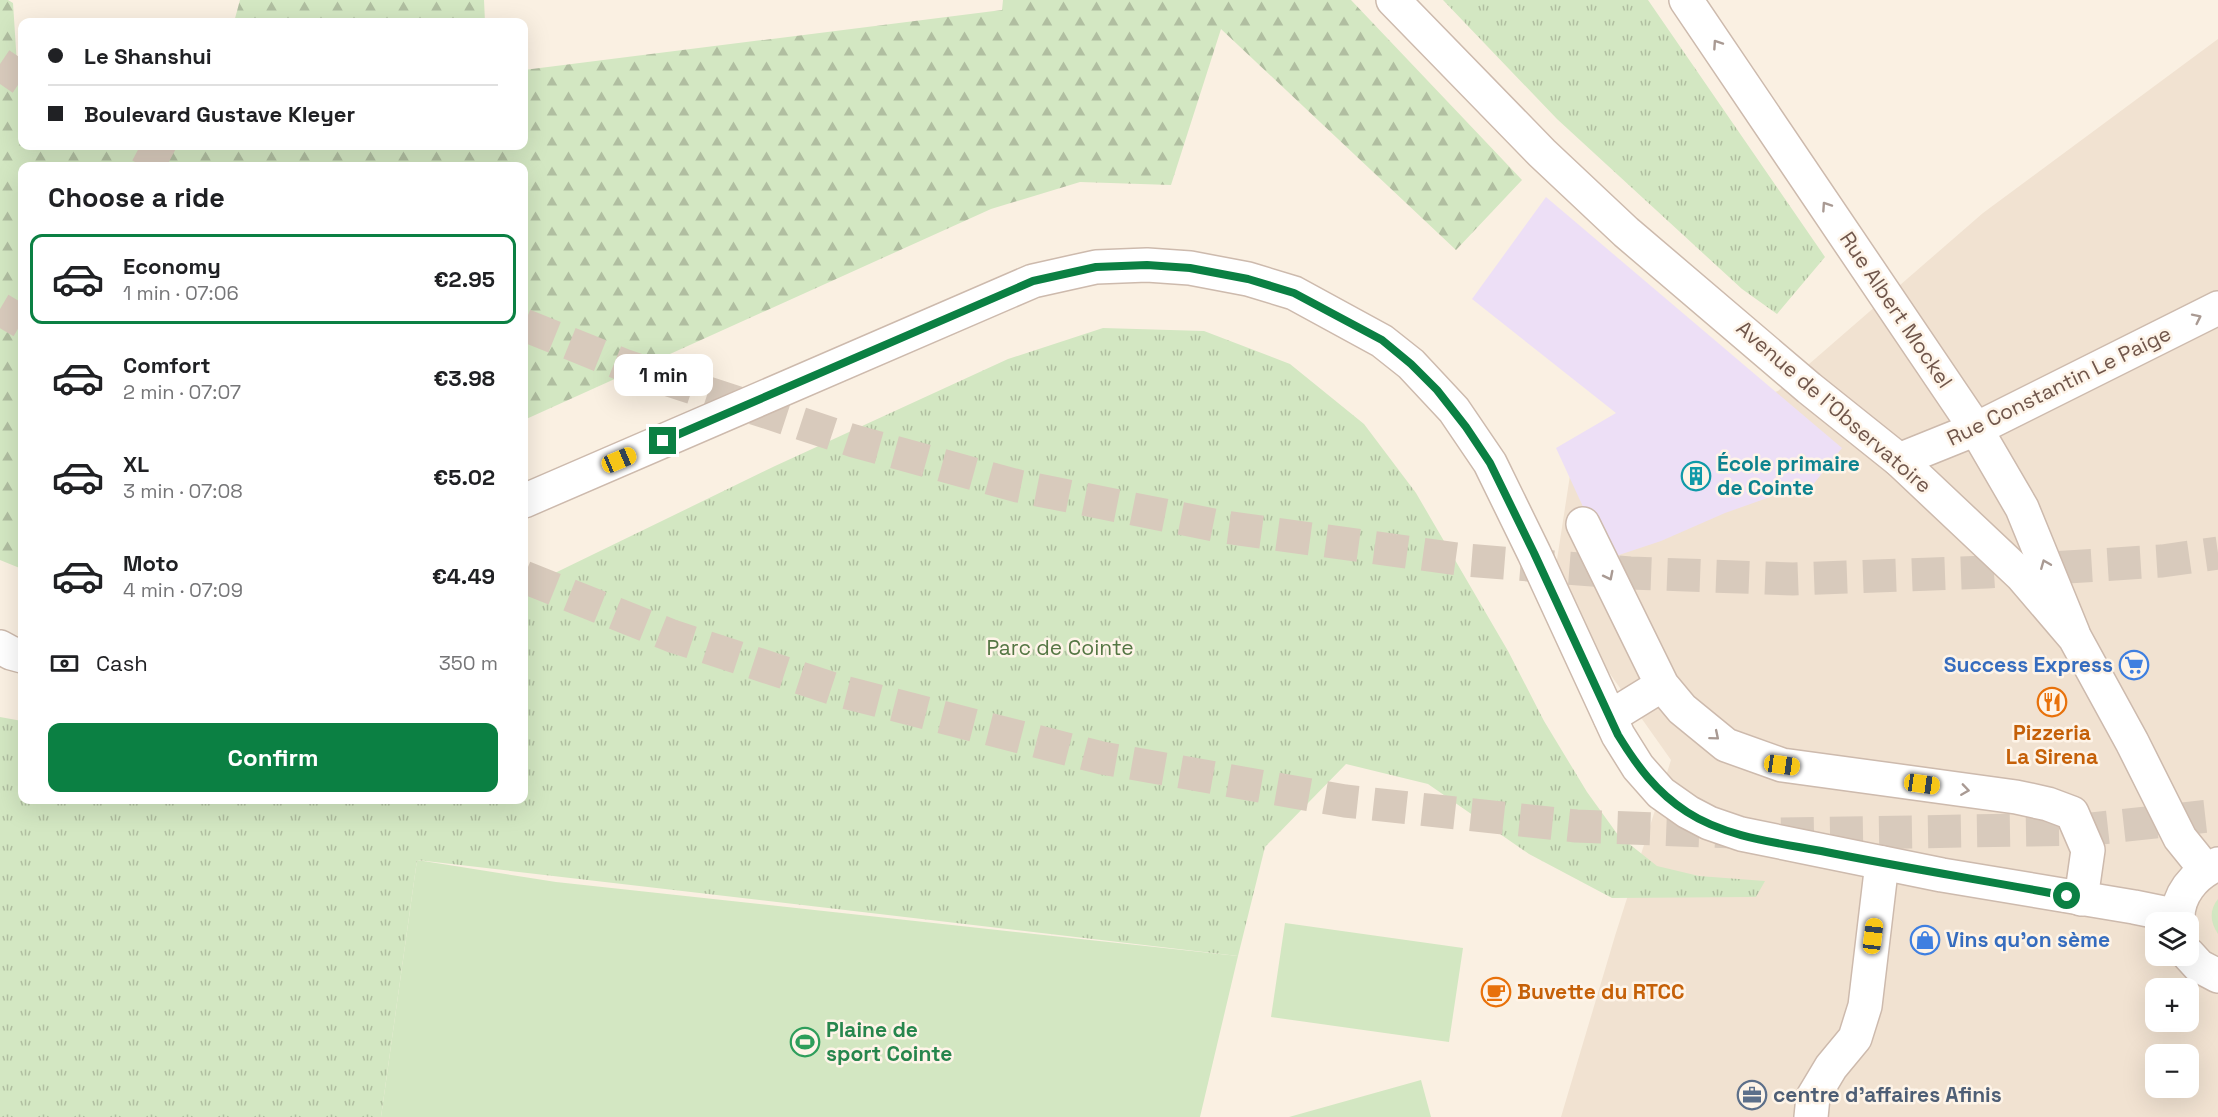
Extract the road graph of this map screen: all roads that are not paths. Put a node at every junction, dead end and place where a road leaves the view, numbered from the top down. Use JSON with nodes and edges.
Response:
{"nodes":[{"id":1,"x":1393,"y":0,"type":"edge"},
{"id":2,"x":1686,"y":0,"type":"edge"},
{"id":3,"x":2218,"y":308,"type":"edge"},
{"id":4,"x":1976,"y":429,"type":"junction"},
{"id":5,"x":1899,"y":460,"type":"junction"},
{"id":6,"x":528,"y":499,"type":"edge"},
{"id":7,"x":1583,"y":524,"type":"dead end"},
{"id":8,"x":2075,"y":638,"type":"junction"},
{"id":9,"x":0,"y":647,"type":"edge"},
{"id":10,"x":18,"y":655,"type":"edge"},
{"id":11,"x":1662,"y":685,"type":"junction"},
{"id":12,"x":1610,"y":717,"type":"junction"},
{"id":13,"x":1882,"y":863,"type":"junction"},
{"id":14,"x":2212,"y":867,"type":"edge"},
{"id":15,"x":2080,"y":899,"type":"junction"},
{"id":16,"x":2157,"y":912,"type":"edge"},
{"id":17,"x":2179,"y":912,"type":"edge"},
{"id":18,"x":2199,"y":966,"type":"edge"},
{"id":19,"x":2218,"y":976,"type":"edge"},
{"id":20,"x":1811,"y":1117,"type":"edge"}],
"edges":[{"from":1,"to":5,"type":"street","name":"Avenue de l'Observatoire"},
{"from":4,"to":2,"type":"street","name":"Rue Albert Mockel","one_way":true},
{"from":4,"to":3,"type":"street","name":"Rue Constantin Le Paige","one_way":true},
{"from":4,"to":5,"type":"street","name":"Rue Constantin Le Paige"},
{"from":8,"to":4,"type":"street","name":"Rue Albert Mockel","one_way":true},
{"from":5,"to":8,"type":"street","name":"Avenue de l'Observatoire"},
{"from":6,"to":12,"type":"street"},
{"from":7,"to":11,"type":"street","one_way":true},
{"from":8,"to":14,"type":"street","name":"Avenue de l'Observatoire"},
{"from":9,"to":10,"type":"street"},
{"from":11,"to":12,"type":"street"},
{"from":11,"to":15,"type":"street","one_way":true},
{"from":12,"to":13,"type":"street"},
{"from":13,"to":15,"type":"street"},
{"from":13,"to":20,"type":"street"},
{"from":14,"to":17,"type":"street"},
{"from":15,"to":16,"type":"street"},
{"from":18,"to":19,"type":"street"}]}
